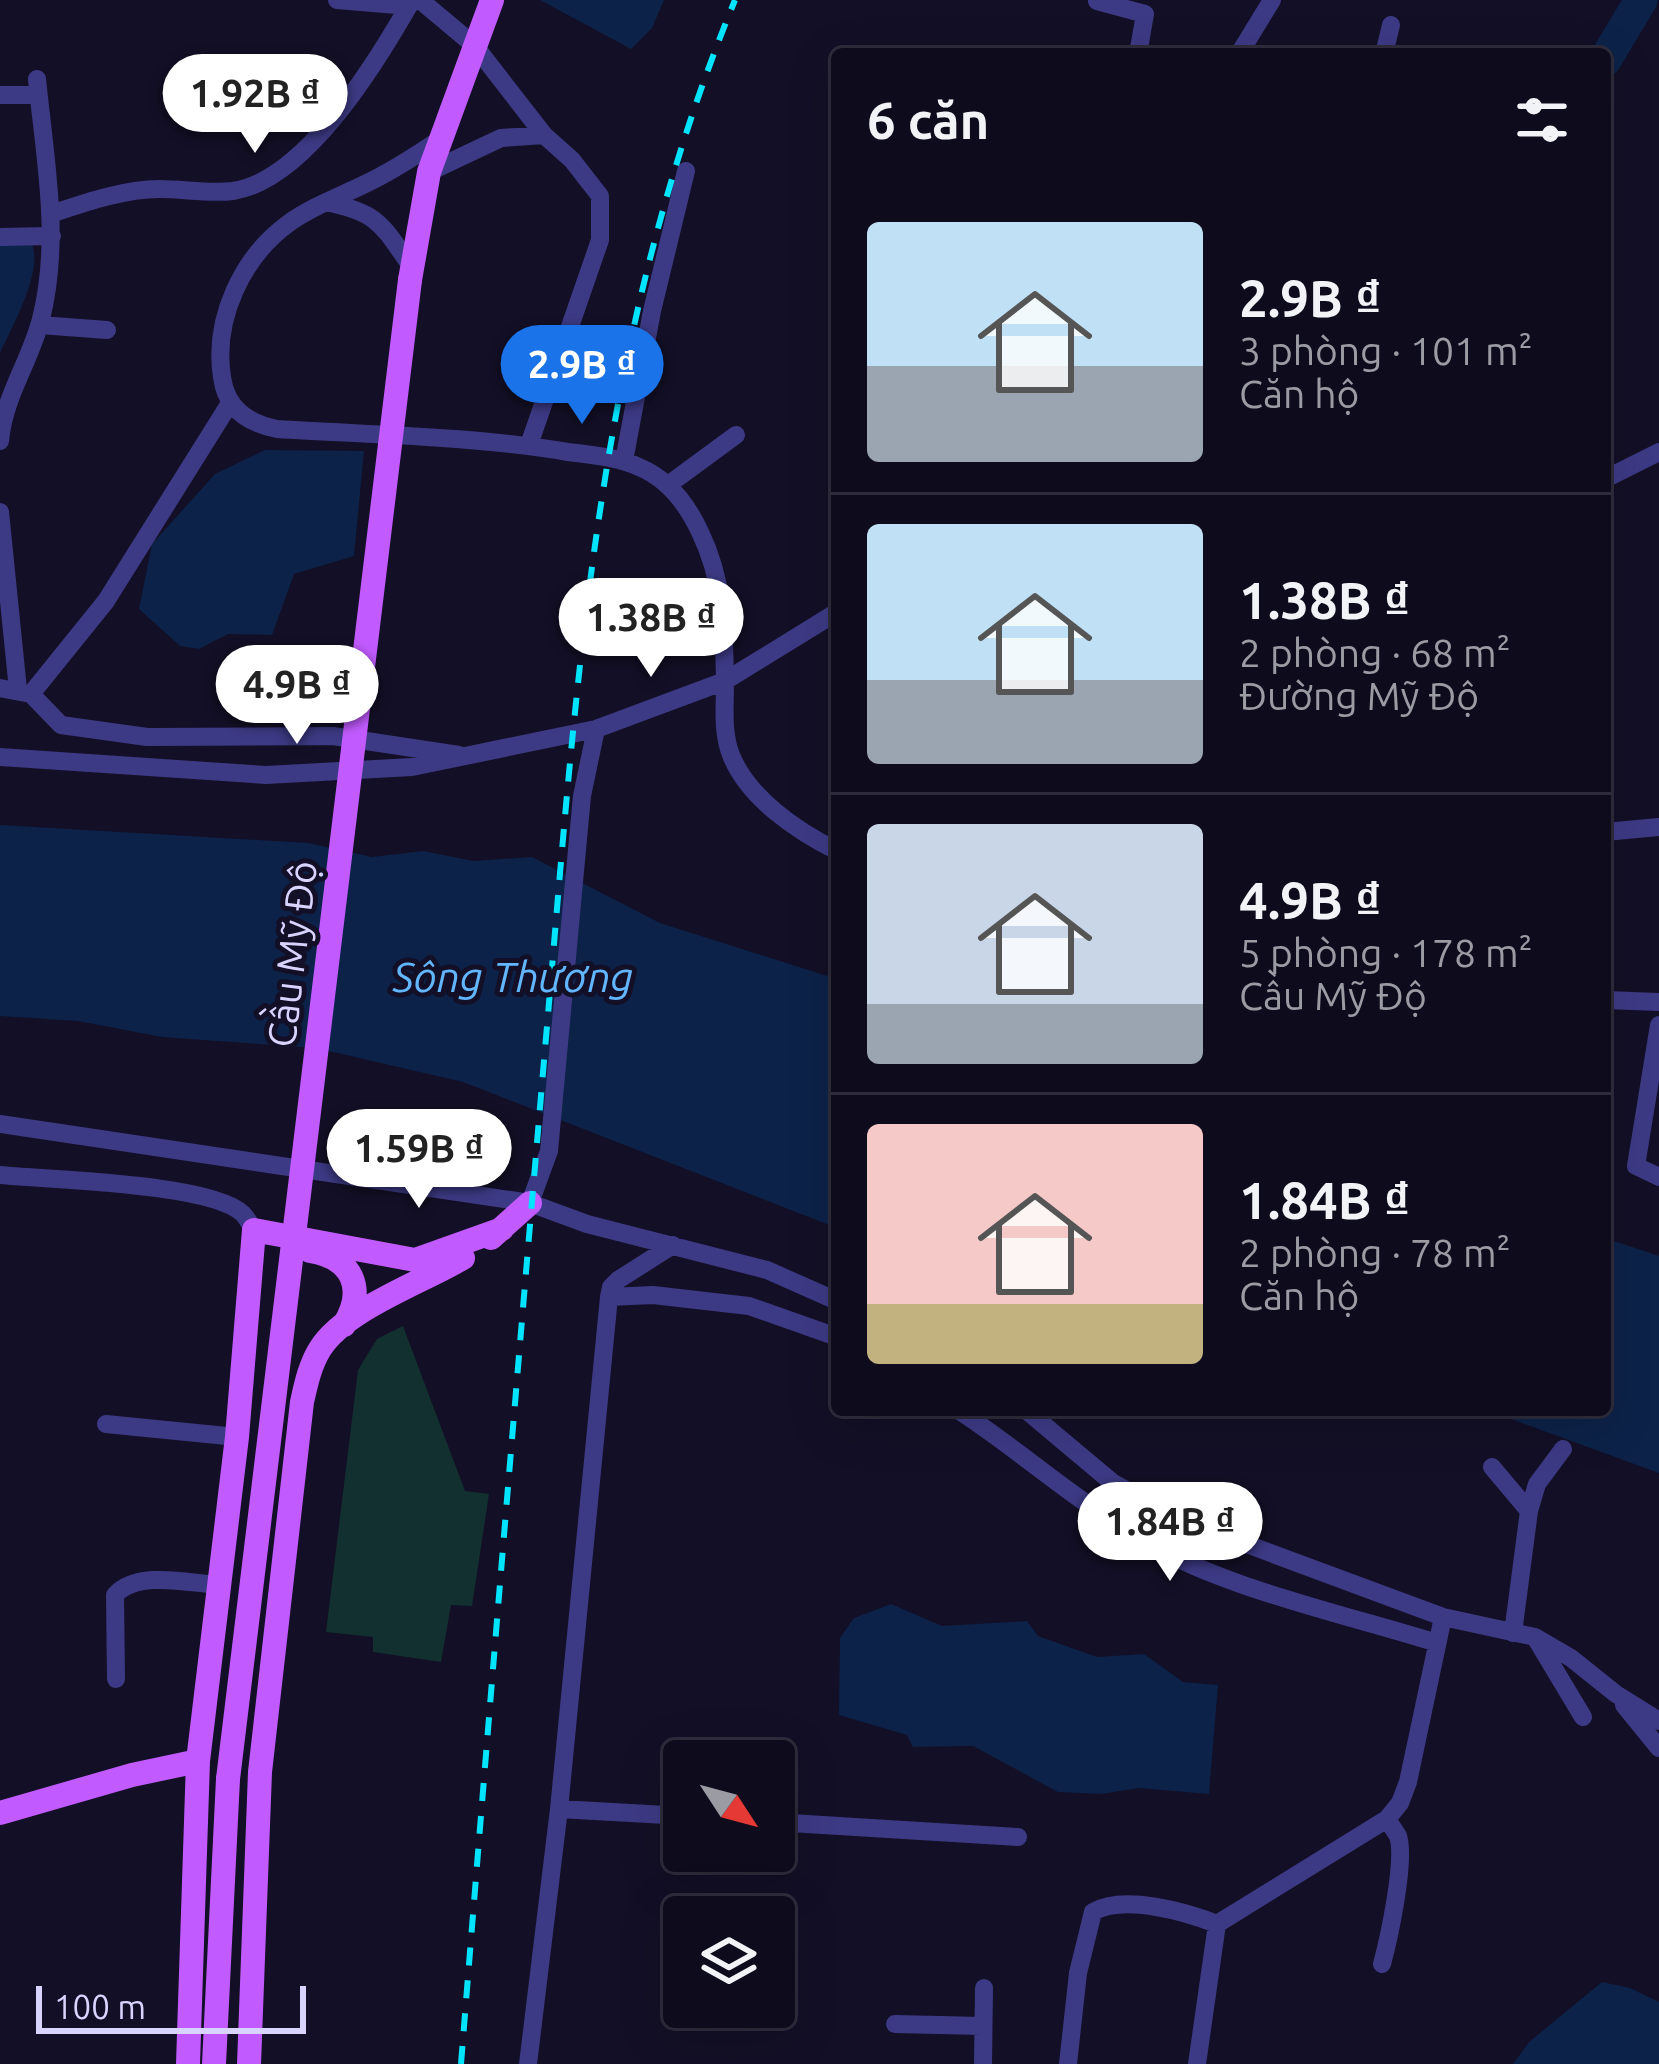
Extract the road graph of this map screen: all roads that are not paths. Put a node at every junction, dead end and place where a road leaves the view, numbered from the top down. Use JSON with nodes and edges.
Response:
{"nodes":[{"id":1,"x":337,"y":0,"type":"edge"},
{"id":2,"x":492,"y":0,"type":"edge"},
{"id":3,"x":1272,"y":0,"type":"edge"},
{"id":4,"x":413,"y":2,"type":"edge"},
{"id":5,"x":1097,"y":2,"type":"edge"},
{"id":6,"x":1391,"y":25,"type":"dead end"},
{"id":7,"x":475,"y":46,"type":"junction"},
{"id":8,"x":1139,"y":48,"type":"edge"},
{"id":9,"x":1243,"y":48,"type":"edge"},
{"id":10,"x":1385,"y":48,"type":"edge"},
{"id":11,"x":0,"y":95,"type":"edge"},
{"id":12,"x":544,"y":135,"type":"junction"},
{"id":13,"x":442,"y":138,"type":"junction"},
{"id":14,"x":686,"y":171,"type":"dead end"},
{"id":15,"x":429,"y":172,"type":"junction"},
{"id":16,"x":326,"y":202,"type":"junction"},
{"id":17,"x":51,"y":214,"type":"junction"},
{"id":18,"x":52,"y":236,"type":"junction"},
{"id":19,"x":0,"y":237,"type":"edge"},
{"id":20,"x":411,"y":273,"type":"junction"},
{"id":21,"x":40,"y":325,"type":"junction"},
{"id":22,"x":107,"y":330,"type":"dead end"},
{"id":23,"x":230,"y":403,"type":"junction"},
{"id":24,"x":736,"y":435,"type":"dead end"},
{"id":25,"x":0,"y":441,"type":"edge"},
{"id":26,"x":529,"y":445,"type":"junction"},
{"id":27,"x":1659,"y":452,"type":"edge"},
{"id":28,"x":624,"y":461,"type":"junction"},
{"id":29,"x":1611,"y":476,"type":"edge"},
{"id":30,"x":668,"y":485,"type":"junction"},
{"id":31,"x":0,"y":512,"type":"edge"},
{"id":32,"x":831,"y":616,"type":"edge"},
{"id":33,"x":6,"y":637,"type":"edge"},
{"id":34,"x":724,"y":681,"type":"junction"},
{"id":35,"x":16,"y":691,"type":"edge"},
{"id":36,"x":596,"y":729,"type":"junction"},
{"id":37,"x":0,"y":757,"type":"edge"},
{"id":38,"x":468,"y":757,"type":"junction"},
{"id":39,"x":1659,"y":827,"type":"edge"},
{"id":40,"x":1611,"y":831,"type":"edge"},
{"id":41,"x":831,"y":848,"type":"edge"},
{"id":42,"x":1611,"y":1000,"type":"edge"},
{"id":43,"x":1659,"y":1002,"type":"edge"},
{"id":44,"x":1659,"y":1025,"type":"edge"},
{"id":45,"x":0,"y":1124,"type":"edge"},
{"id":46,"x":0,"y":1174,"type":"edge"},
{"id":47,"x":1659,"y":1177,"type":"edge"},
{"id":48,"x":530,"y":1203,"type":"junction"},
{"id":49,"x":502,"y":1228,"type":"junction"},
{"id":50,"x":253,"y":1236,"type":"junction"},
{"id":51,"x":673,"y":1245,"type":"junction"},
{"id":52,"x":609,"y":1297,"type":"junction"},
{"id":53,"x":831,"y":1298,"type":"edge"},
{"id":54,"x":343,"y":1327,"type":"junction"},
{"id":55,"x":831,"y":1335,"type":"edge"},
{"id":56,"x":966,"y":1416,"type":"edge"},
{"id":57,"x":1033,"y":1416,"type":"edge"},
{"id":58,"x":106,"y":1424,"type":"dead end"},
{"id":59,"x":237,"y":1437,"type":"junction"},
{"id":60,"x":1563,"y":1449,"type":"dead end"},
{"id":61,"x":1492,"y":1467,"type":"dead end"},
{"id":62,"x":1529,"y":1511,"type":"junction"},
{"id":63,"x":219,"y":1585,"type":"junction"},
{"id":64,"x":1442,"y":1617,"type":"junction"},
{"id":65,"x":1513,"y":1633,"type":"junction"},
{"id":66,"x":1535,"y":1637,"type":"junction"},
{"id":67,"x":1437,"y":1643,"type":"junction"},
{"id":68,"x":116,"y":1679,"type":"dead end"},
{"id":69,"x":1616,"y":1694,"type":"junction"},
{"id":70,"x":1583,"y":1717,"type":"dead end"},
{"id":71,"x":1659,"y":1720,"type":"edge"},
{"id":72,"x":1659,"y":1748,"type":"edge"},
{"id":73,"x":198,"y":1761,"type":"junction"},
{"id":74,"x":560,"y":1809,"type":"junction"},
{"id":75,"x":0,"y":1813,"type":"edge"},
{"id":76,"x":663,"y":1815,"type":"edge"},
{"id":77,"x":1387,"y":1819,"type":"junction"},
{"id":78,"x":795,"y":1823,"type":"edge"},
{"id":79,"x":1018,"y":1837,"type":"dead end"},
{"id":80,"x":1217,"y":1924,"type":"junction"},
{"id":81,"x":1382,"y":1964,"type":"dead end"},
{"id":82,"x":984,"y":1988,"type":"dead end"},
{"id":83,"x":895,"y":2024,"type":"dead end"},
{"id":84,"x":983,"y":2026,"type":"junction"},
{"id":85,"x":188,"y":2064,"type":"edge"},
{"id":86,"x":214,"y":2064,"type":"edge"},
{"id":87,"x":249,"y":2064,"type":"edge"},
{"id":88,"x":527,"y":2064,"type":"edge"},
{"id":89,"x":983,"y":2064,"type":"edge"},
{"id":90,"x":1068,"y":2064,"type":"edge"},
{"id":91,"x":1196,"y":2064,"type":"edge"}],
"edges":[{"from":1,"to":4,"type":"street"},
{"from":2,"to":7,"type":"main road","name":"Cầu Mỹ Độ"},
{"from":3,"to":9,"type":"street"},
{"from":4,"to":7,"type":"street"},
{"from":4,"to":17,"type":"street"},
{"from":5,"to":8,"type":"street"},
{"from":6,"to":10,"type":"street"},
{"from":7,"to":12,"type":"street"},
{"from":7,"to":13,"type":"main road","name":"Cầu Mỹ Độ"},
{"from":11,"to":17,"type":"street"},
{"from":12,"to":15,"type":"street"},
{"from":12,"to":26,"type":"street"},
{"from":13,"to":15,"type":"main road","name":"Cầu Mỹ Độ"},
{"from":13,"to":16,"type":"street"},
{"from":14,"to":28,"type":"street"},
{"from":15,"to":20,"type":"main road","name":"Cầu Mỹ Độ"},
{"from":16,"to":20,"type":"street"},
{"from":16,"to":23,"type":"street"},
{"from":17,"to":18,"type":"street"},
{"from":18,"to":19,"type":"street"},
{"from":18,"to":21,"type":"street"},
{"from":20,"to":86,"type":"main road","name":"Cầu Mỹ Độ","bridge":true},
{"from":21,"to":22,"type":"street"},
{"from":21,"to":25,"type":"street"},
{"from":23,"to":26,"type":"street"},
{"from":23,"to":35,"type":"street"},
{"from":24,"to":30,"type":"street"},
{"from":26,"to":28,"type":"street"},
{"from":27,"to":29,"type":"street"},
{"from":28,"to":30,"type":"street"},
{"from":30,"to":34,"type":"street"},
{"from":31,"to":33,"type":"street"},
{"from":32,"to":34,"type":"street"},
{"from":33,"to":35,"type":"street"},
{"from":34,"to":36,"type":"street"},
{"from":34,"to":41,"type":"street"},
{"from":35,"to":38,"type":"street"},
{"from":36,"to":38,"type":"street"},
{"from":36,"to":48,"type":"street"},
{"from":37,"to":38,"type":"street"},
{"from":39,"to":40,"type":"street"},
{"from":42,"to":43,"type":"street"},
{"from":44,"to":47,"type":"street"},
{"from":45,"to":48,"type":"street"},
{"from":46,"to":50,"type":"street"},
{"from":48,"to":49,"type":"main road"},
{"from":48,"to":51,"type":"street"},
{"from":49,"to":50,"type":"main road"},
{"from":49,"to":54,"type":"main road"},
{"from":50,"to":54,"type":"main road"},
{"from":50,"to":59,"type":"main road"},
{"from":51,"to":52,"type":"street"},
{"from":51,"to":53,"type":"street"},
{"from":52,"to":55,"type":"street"},
{"from":52,"to":74,"type":"street"},
{"from":54,"to":87,"type":"main road"},
{"from":56,"to":67,"type":"street"},
{"from":57,"to":64,"type":"street"},
{"from":58,"to":59,"type":"street"},
{"from":59,"to":63,"type":"main road"},
{"from":60,"to":62,"type":"street"},
{"from":61,"to":62,"type":"street"},
{"from":62,"to":65,"type":"street"},
{"from":63,"to":68,"type":"street"},
{"from":63,"to":73,"type":"main road"},
{"from":64,"to":65,"type":"street"},
{"from":64,"to":67,"type":"street"},
{"from":65,"to":66,"type":"street"},
{"from":66,"to":69,"type":"street"},
{"from":66,"to":70,"type":"street"},
{"from":67,"to":77,"type":"street"},
{"from":69,"to":71,"type":"street"},
{"from":69,"to":72,"type":"street"},
{"from":73,"to":75,"type":"main road"},
{"from":73,"to":85,"type":"main road"},
{"from":74,"to":76,"type":"street"},
{"from":74,"to":88,"type":"street"},
{"from":77,"to":80,"type":"street"},
{"from":77,"to":81,"type":"street"},
{"from":78,"to":79,"type":"street"},
{"from":80,"to":90,"type":"street"},
{"from":80,"to":91,"type":"street"},
{"from":82,"to":84,"type":"street"},
{"from":83,"to":84,"type":"street"},
{"from":84,"to":89,"type":"street"}]}
